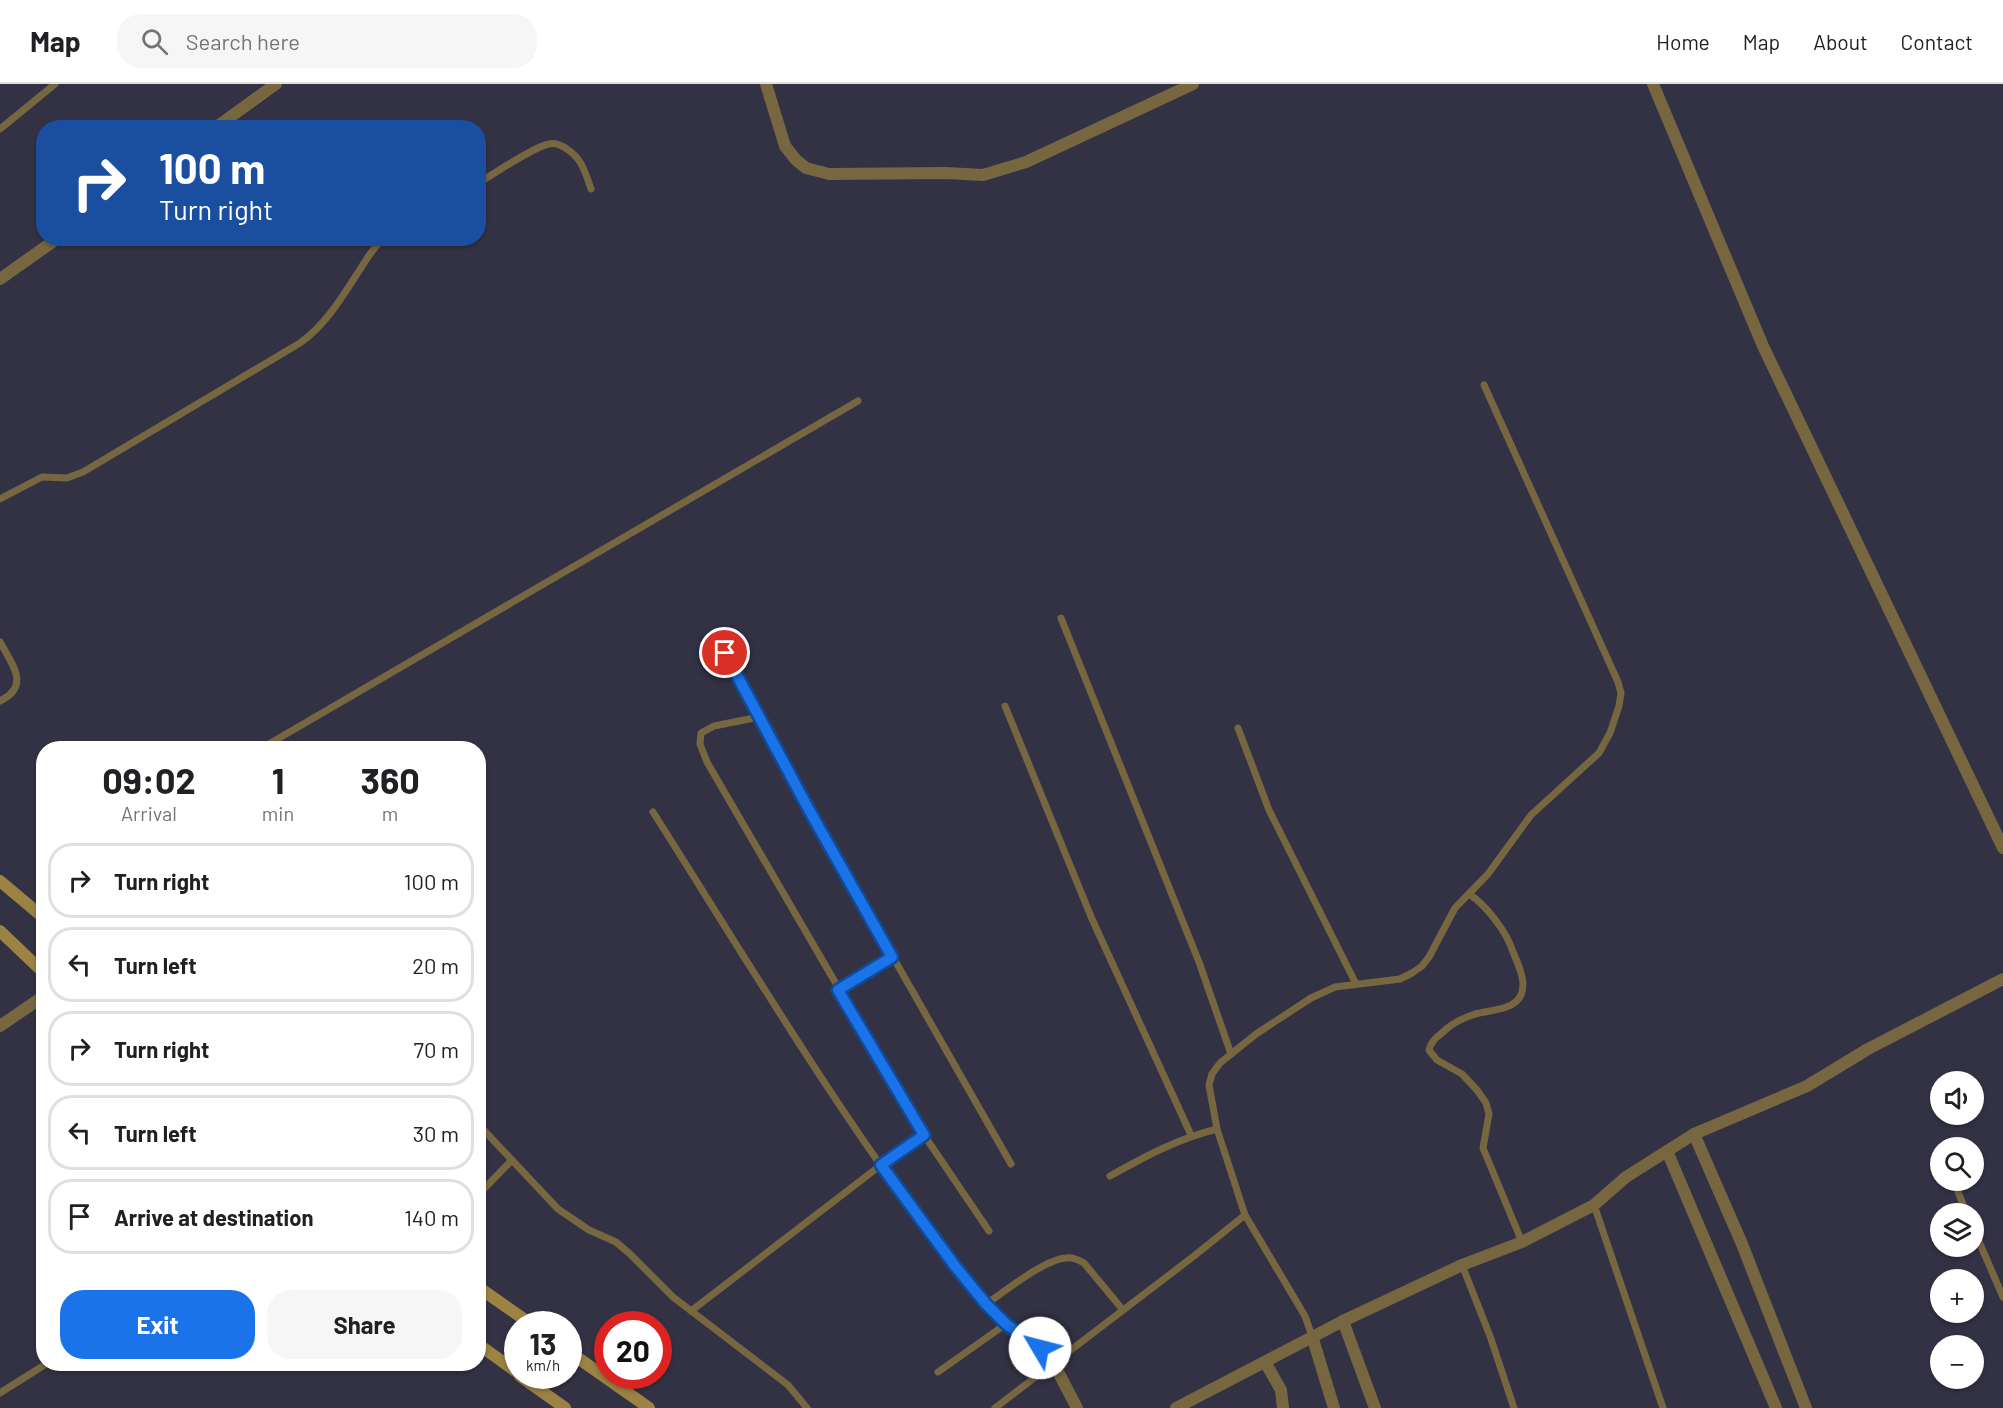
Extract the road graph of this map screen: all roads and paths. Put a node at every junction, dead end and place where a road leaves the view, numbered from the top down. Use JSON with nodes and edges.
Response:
{"nodes":[{"id":1,"x":54,"y":84,"type":"edge"},
{"id":2,"x":276,"y":84,"type":"edge"},
{"id":3,"x":766,"y":84,"type":"edge"},
{"id":4,"x":1193,"y":84,"type":"edge"},
{"id":5,"x":1653,"y":84,"type":"edge"},
{"id":6,"x":226,"y":120,"type":"edge"},
{"id":7,"x":0,"y":129,"type":"edge"},
{"id":8,"x":486,"y":178,"type":"edge"},
{"id":9,"x":591,"y":189,"type":"dead end"},
{"id":10,"x":47,"y":246,"type":"edge"},
{"id":11,"x":376,"y":246,"type":"edge"},
{"id":12,"x":0,"y":279,"type":"edge"},
{"id":13,"x":1484,"y":385,"type":"dead end"},
{"id":14,"x":858,"y":401,"type":"dead end"},
{"id":15,"x":0,"y":499,"type":"edge"},
{"id":16,"x":1061,"y":618,"type":"dead end"},
{"id":17,"x":0,"y":642,"type":"edge"},
{"id":18,"x":725,"y":653,"type":"dead end"},
{"id":19,"x":0,"y":701,"type":"edge"},
{"id":20,"x":1005,"y":706,"type":"dead end"},
{"id":21,"x":759,"y":717,"type":"junction"},
{"id":22,"x":1238,"y":728,"type":"dead end"},
{"id":23,"x":274,"y":741,"type":"edge"},
{"id":24,"x":652,"y":812,"type":"dead end"},
{"id":25,"x":2003,"y":848,"type":"edge"},
{"id":26,"x":0,"y":881,"type":"edge"},
{"id":27,"x":1469,"y":894,"type":"junction"},
{"id":28,"x":36,"y":911,"type":"edge"},
{"id":29,"x":0,"y":931,"type":"edge"},
{"id":30,"x":892,"y":957,"type":"junction"},
{"id":31,"x":36,"y":965,"type":"edge"},
{"id":32,"x":2003,"y":979,"type":"edge"},
{"id":33,"x":1356,"y":984,"type":"junction"},
{"id":34,"x":838,"y":990,"type":"junction"},
{"id":35,"x":36,"y":1001,"type":"edge"},
{"id":36,"x":0,"y":1026,"type":"edge"},
{"id":37,"x":1231,"y":1054,"type":"junction"},
{"id":38,"x":1217,"y":1129,"type":"junction"},
{"id":39,"x":486,"y":1132,"type":"edge"},
{"id":40,"x":1694,"y":1134,"type":"junction"},
{"id":41,"x":924,"y":1135,"type":"junction"},
{"id":42,"x":1191,"y":1135,"type":"junction"},
{"id":43,"x":1667,"y":1151,"type":"junction"},
{"id":44,"x":512,"y":1160,"type":"junction"},
{"id":45,"x":1011,"y":1164,"type":"dead end"},
{"id":46,"x":881,"y":1165,"type":"junction"},
{"id":47,"x":1110,"y":1176,"type":"dead end"},
{"id":48,"x":486,"y":1187,"type":"edge"},
{"id":49,"x":1594,"y":1204,"type":"junction"},
{"id":50,"x":1245,"y":1215,"type":"junction"},
{"id":51,"x":989,"y":1231,"type":"dead end"},
{"id":52,"x":1521,"y":1242,"type":"junction"},
{"id":53,"x":1984,"y":1253,"type":"edge"},
{"id":54,"x":1462,"y":1265,"type":"junction"},
{"id":55,"x":486,"y":1293,"type":"edge"},
{"id":56,"x":2003,"y":1298,"type":"edge"},
{"id":57,"x":986,"y":1304,"type":"junction"},
{"id":58,"x":1123,"y":1310,"type":"junction"},
{"id":59,"x":512,"y":1311,"type":"edge"},
{"id":60,"x":691,"y":1311,"type":"junction"},
{"id":61,"x":1342,"y":1321,"type":"junction"},
{"id":62,"x":1006,"y":1324,"type":"junction"},
{"id":63,"x":1312,"y":1336,"type":"junction"},
{"id":64,"x":486,"y":1350,"type":"edge"},
{"id":65,"x":582,"y":1361,"type":"edge"},
{"id":66,"x":1053,"y":1362,"type":"junction"},
{"id":67,"x":1265,"y":1362,"type":"junction"},
{"id":68,"x":504,"y":1363,"type":"edge"},
{"id":69,"x":36,"y":1370,"type":"edge"},
{"id":70,"x":938,"y":1372,"type":"dead end"},
{"id":71,"x":534,"y":1389,"type":"edge"},
{"id":72,"x":0,"y":1393,"type":"edge"},
{"id":73,"x":549,"y":1404,"type":"edge"},
{"id":74,"x":565,"y":1408,"type":"edge"},
{"id":75,"x":649,"y":1408,"type":"edge"},
{"id":76,"x":807,"y":1408,"type":"edge"},
{"id":77,"x":995,"y":1408,"type":"edge"},
{"id":78,"x":1077,"y":1408,"type":"edge"},
{"id":79,"x":1176,"y":1408,"type":"edge"},
{"id":80,"x":1283,"y":1408,"type":"edge"},
{"id":81,"x":1334,"y":1408,"type":"edge"},
{"id":82,"x":1375,"y":1408,"type":"edge"},
{"id":83,"x":1514,"y":1408,"type":"edge"},
{"id":84,"x":1663,"y":1408,"type":"edge"},
{"id":85,"x":1776,"y":1408,"type":"edge"},
{"id":86,"x":1806,"y":1408,"type":"edge"}],
"edges":[{"from":1,"to":7,"type":"lane"},
{"from":2,"to":6,"type":"street"},
{"from":3,"to":4,"type":"street"},
{"from":5,"to":25,"type":"street"},
{"from":8,"to":9,"type":"lane"},
{"from":10,"to":12,"type":"street"},
{"from":11,"to":15,"type":"lane"},
{"from":13,"to":27,"type":"lane"},
{"from":14,"to":23,"type":"lane"},
{"from":16,"to":37,"type":"lane"},
{"from":17,"to":19,"type":"lane"},
{"from":18,"to":21,"type":"lane"},
{"from":20,"to":42,"type":"lane"},
{"from":21,"to":30,"type":"lane"},
{"from":21,"to":34,"type":"lane"},
{"from":22,"to":33,"type":"lane"},
{"from":24,"to":46,"type":"lane"},
{"from":26,"to":28,"type":"street"},
{"from":27,"to":33,"type":"lane"},
{"from":27,"to":52,"type":"lane"},
{"from":29,"to":31,"type":"street"},
{"from":30,"to":34,"type":"lane"},
{"from":30,"to":45,"type":"lane"},
{"from":32,"to":40,"type":"street"},
{"from":33,"to":37,"type":"lane"},
{"from":34,"to":41,"type":"lane"},
{"from":35,"to":36,"type":"street"},
{"from":37,"to":38,"type":"lane"},
{"from":38,"to":42,"type":"lane"},
{"from":38,"to":50,"type":"lane"},
{"from":39,"to":44,"type":"lane"},
{"from":40,"to":43,"type":"street"},
{"from":40,"to":86,"type":"street"},
{"from":41,"to":46,"type":"lane"},
{"from":41,"to":51,"type":"lane"},
{"from":42,"to":47,"type":"lane"},
{"from":43,"to":49,"type":"street"},
{"from":43,"to":85,"type":"street"},
{"from":44,"to":48,"type":"lane"},
{"from":44,"to":60,"type":"lane"},
{"from":46,"to":57,"type":"lane"},
{"from":46,"to":60,"type":"lane"},
{"from":49,"to":52,"type":"street"},
{"from":49,"to":84,"type":"lane"},
{"from":50,"to":58,"type":"lane"},
{"from":50,"to":63,"type":"lane"},
{"from":52,"to":54,"type":"street"},
{"from":53,"to":56,"type":"lane"},
{"from":54,"to":61,"type":"street"},
{"from":54,"to":83,"type":"lane"},
{"from":55,"to":59,"type":"street"},
{"from":57,"to":58,"type":"lane"},
{"from":57,"to":62,"type":"lane"},
{"from":58,"to":66,"type":"lane"},
{"from":60,"to":76,"type":"lane"},
{"from":61,"to":63,"type":"street"},
{"from":61,"to":82,"type":"street"},
{"from":62,"to":66,"type":"lane"},
{"from":62,"to":70,"type":"lane"},
{"from":63,"to":67,"type":"street"},
{"from":63,"to":81,"type":"street"},
{"from":64,"to":68,"type":"street"},
{"from":65,"to":75,"type":"street"},
{"from":66,"to":77,"type":"lane"},
{"from":66,"to":78,"type":"street"},
{"from":67,"to":79,"type":"street"},
{"from":67,"to":80,"type":"street"},
{"from":69,"to":72,"type":"lane"},
{"from":71,"to":73,"type":"street"},
{"from":73,"to":74,"type":"street"}]}
